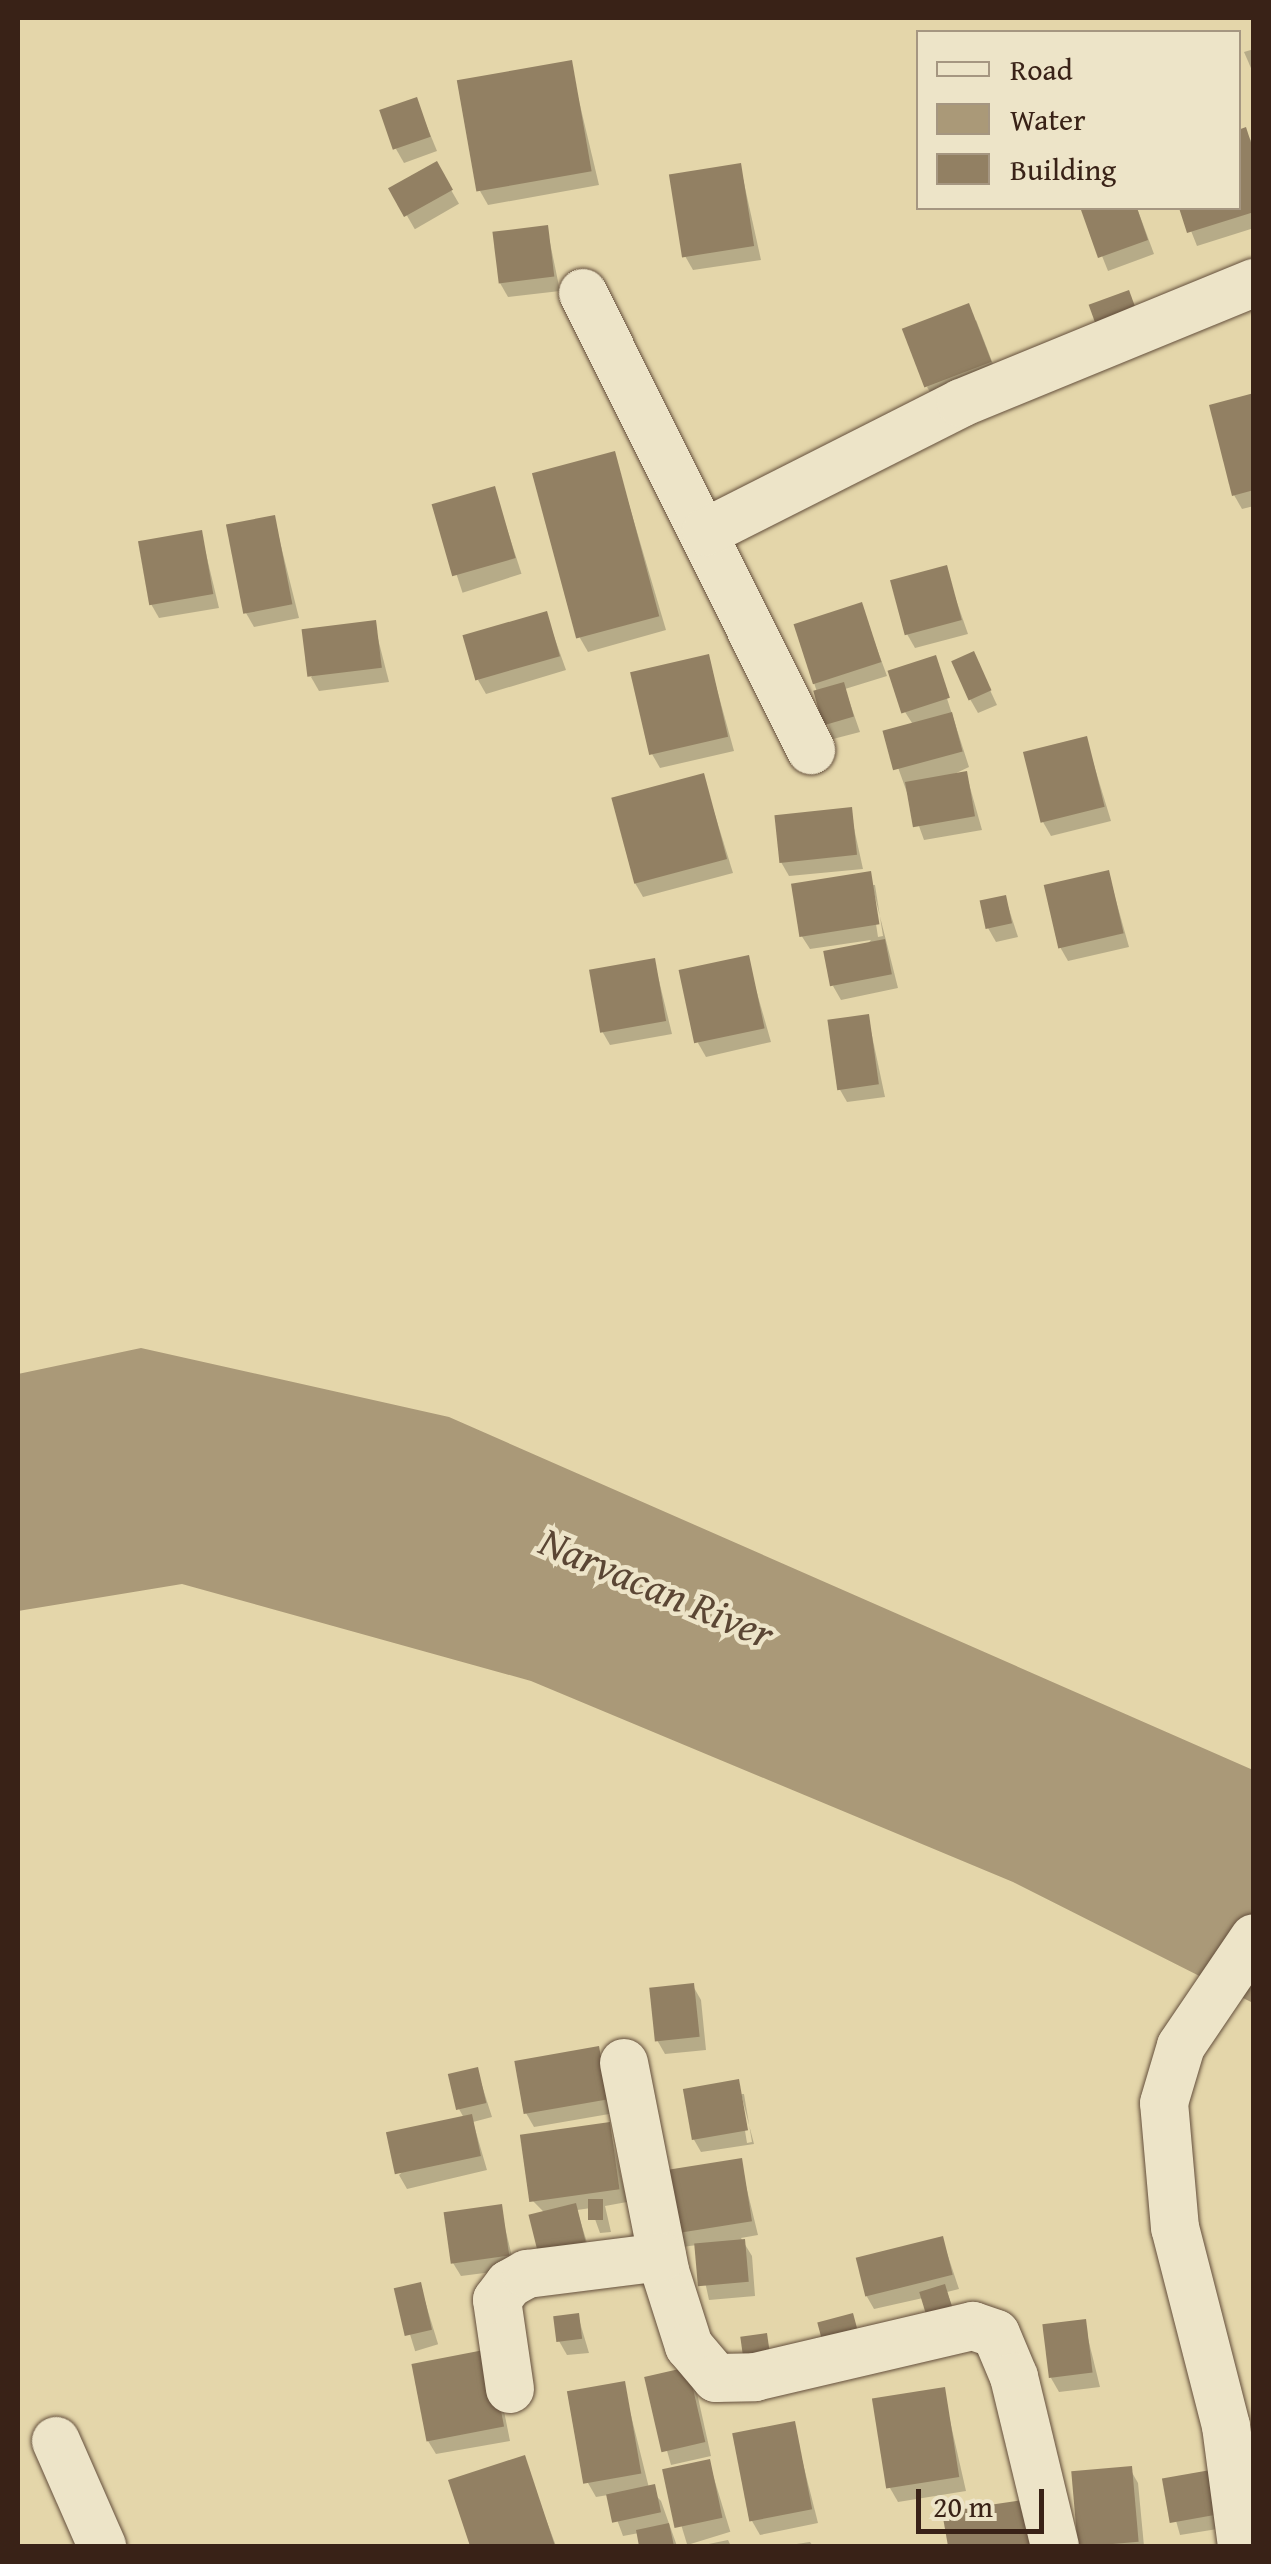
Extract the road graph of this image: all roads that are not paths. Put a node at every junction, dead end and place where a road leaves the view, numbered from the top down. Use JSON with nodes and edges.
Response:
{"nodes":[{"id":1,"x":1254,"y":283,"type":"edge"},
{"id":2,"x":583,"y":293,"type":"dead end"},
{"id":3,"x":706,"y":532,"type":"junction"},
{"id":4,"x":811,"y":750,"type":"dead end"},
{"id":5,"x":1254,"y":1938,"type":"edge"},
{"id":6,"x":624,"y":2062,"type":"dead end"},
{"id":7,"x":662,"y":2257,"type":"junction"},
{"id":8,"x":510,"y":2389,"type":"dead end"},
{"id":9,"x":56,"y":2441,"type":"dead end"},
{"id":10,"x":102,"y":2546,"type":"edge"},
{"id":11,"x":1055,"y":2546,"type":"edge"},
{"id":12,"x":1242,"y":2546,"type":"edge"}],
"edges":[{"from":1,"to":3,"type":"street"},
{"from":2,"to":3,"type":"street"},
{"from":3,"to":4,"type":"street"},
{"from":5,"to":12,"type":"street"},
{"from":6,"to":7,"type":"street"},
{"from":7,"to":8,"type":"street"},
{"from":7,"to":11,"type":"street"},
{"from":9,"to":10,"type":"street"}]}
